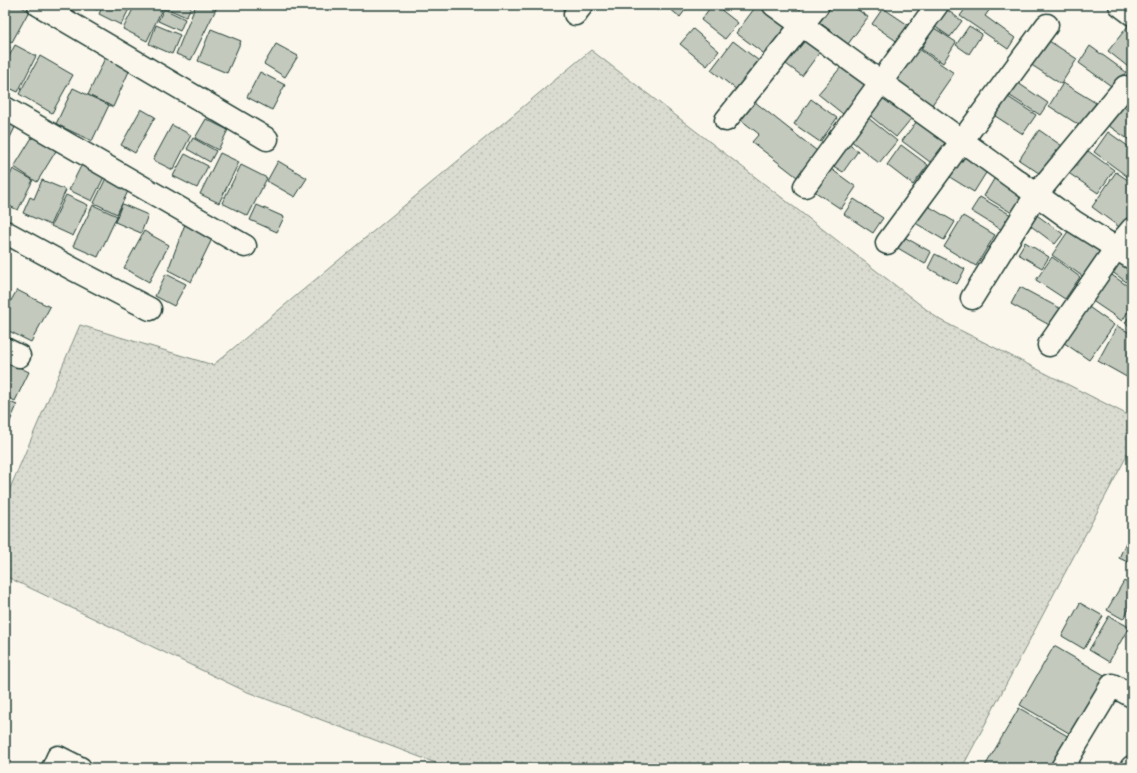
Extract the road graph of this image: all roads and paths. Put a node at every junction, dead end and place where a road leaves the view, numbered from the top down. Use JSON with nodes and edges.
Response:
{"nodes":[{"id":1,"x":39,"y":5,"type":"edge"},
{"id":2,"x":774,"y":5,"type":"edge"},
{"id":3,"x":818,"y":5,"type":"edge"},
{"id":4,"x":937,"y":5,"type":"edge"},
{"id":5,"x":1120,"y":5,"type":"edge"},
{"id":6,"x":1132,"y":14,"type":"edge"},
{"id":7,"x":802,"y":25,"type":"junction"},
{"id":8,"x":1047,"y":25,"type":"dead end"},
{"id":9,"x":881,"y":82,"type":"junction"},
{"id":10,"x":1125,"y":87,"type":"dead end"},
{"id":11,"x":5,"y":108,"type":"edge"},
{"id":12,"x":726,"y":120,"type":"dead end"},
{"id":13,"x":267,"y":138,"type":"dead end"},
{"id":14,"x":962,"y":141,"type":"junction"},
{"id":15,"x":805,"y":186,"type":"dead end"},
{"id":16,"x":1036,"y":195,"type":"junction"},
{"id":17,"x":1132,"y":229,"type":"edge"},
{"id":18,"x":5,"y":232,"type":"edge"},
{"id":19,"x":887,"y":243,"type":"dead end"},
{"id":20,"x":245,"y":246,"type":"dead end"},
{"id":21,"x":1124,"y":253,"type":"edge"},
{"id":22,"x":972,"y":298,"type":"dead end"},
{"id":23,"x":150,"y":308,"type":"dead end"},
{"id":24,"x":1050,"y":345,"type":"dead end"},
{"id":25,"x":1132,"y":696,"type":"edge"},
{"id":26,"x":52,"y":768,"type":"edge"},
{"id":27,"x":80,"y":768,"type":"edge"},
{"id":28,"x":1062,"y":768,"type":"edge"}],
"edges":[{"from":1,"to":13,"type":"street"},
{"from":2,"to":7,"type":"street"},
{"from":3,"to":7,"type":"street"},
{"from":4,"to":9,"type":"street"},
{"from":5,"to":6,"type":"street"},
{"from":7,"to":9,"type":"street"},
{"from":7,"to":12,"type":"street"},
{"from":8,"to":14,"type":"street"},
{"from":9,"to":14,"type":"street"},
{"from":9,"to":15,"type":"street"},
{"from":10,"to":16,"type":"street"},
{"from":11,"to":20,"type":"street"},
{"from":14,"to":16,"type":"street"},
{"from":14,"to":19,"type":"street"},
{"from":16,"to":21,"type":"street"},
{"from":16,"to":22,"type":"street"},
{"from":17,"to":21,"type":"street"},
{"from":18,"to":23,"type":"street"},
{"from":21,"to":24,"type":"street"},
{"from":25,"to":28,"type":"street"},
{"from":26,"to":27,"type":"street"}]}
